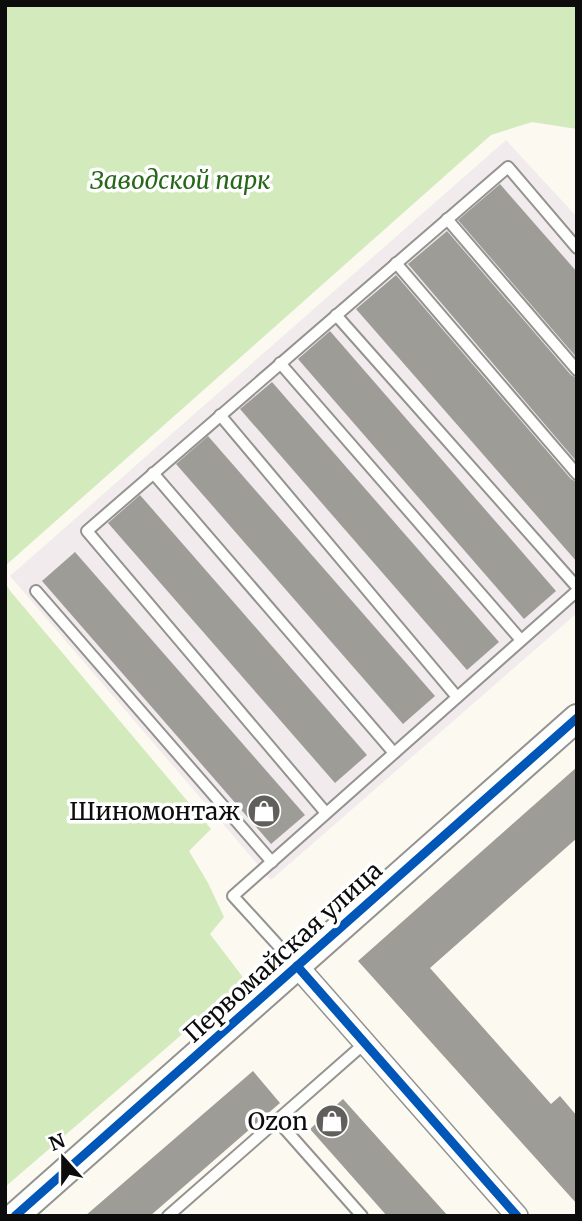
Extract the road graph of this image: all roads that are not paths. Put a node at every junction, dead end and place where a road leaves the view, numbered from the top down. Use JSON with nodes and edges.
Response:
{"nodes":[{"id":1,"x":447,"y":219,"type":"junction"},
{"id":2,"x":577,"y":248,"type":"edge"},
{"id":3,"x":396,"y":263,"type":"junction"},
{"id":4,"x":336,"y":315,"type":"junction"},
{"id":5,"x":280,"y":363,"type":"junction"},
{"id":6,"x":577,"y":370,"type":"edge"},
{"id":7,"x":220,"y":415,"type":"junction"},
{"id":8,"x":153,"y":473,"type":"junction"},
{"id":9,"x":577,"y":474,"type":"edge"},
{"id":10,"x":577,"y":589,"type":"edge"},
{"id":11,"x":36,"y":591,"type":"dead end"},
{"id":12,"x":521,"y":640,"type":"junction"},
{"id":13,"x":457,"y":697,"type":"junction"},
{"id":14,"x":577,"y":718,"type":"edge"},
{"id":15,"x":394,"y":753,"type":"junction"},
{"id":16,"x":326,"y":813,"type":"junction"},
{"id":17,"x":272,"y":862,"type":"junction"},
{"id":18,"x":297,"y":965,"type":"junction"},
{"id":19,"x":365,"y":1043,"type":"junction"},
{"id":20,"x":277,"y":1120,"type":"junction"},
{"id":21,"x":17,"y":1215,"type":"edge"},
{"id":22,"x":168,"y":1216,"type":"edge"},
{"id":23,"x":362,"y":1216,"type":"edge"},
{"id":24,"x":517,"y":1216,"type":"edge"}],
"edges":[{"from":1,"to":2,"type":"lane"},
{"from":1,"to":3,"type":"lane"},
{"from":1,"to":6,"type":"lane"},
{"from":3,"to":4,"type":"lane"},
{"from":3,"to":9,"type":"lane"},
{"from":4,"to":5,"type":"lane"},
{"from":4,"to":10,"type":"lane"},
{"from":5,"to":7,"type":"lane"},
{"from":5,"to":12,"type":"lane"},
{"from":7,"to":8,"type":"lane"},
{"from":7,"to":13,"type":"lane"},
{"from":8,"to":15,"type":"lane"},
{"from":8,"to":16,"type":"lane"},
{"from":10,"to":12,"type":"lane"},
{"from":11,"to":17,"type":"lane"},
{"from":12,"to":13,"type":"lane"},
{"from":13,"to":15,"type":"lane"},
{"from":14,"to":18,"type":"street","name":"Первомайская улица"},
{"from":15,"to":16,"type":"lane"},
{"from":16,"to":17,"type":"lane"},
{"from":17,"to":18,"type":"lane"},
{"from":18,"to":19,"type":"street"},
{"from":18,"to":21,"type":"street","name":"Первомайская улица"},
{"from":19,"to":20,"type":"lane"},
{"from":19,"to":24,"type":"street"},
{"from":20,"to":22,"type":"lane"},
{"from":20,"to":23,"type":"lane"}]}
